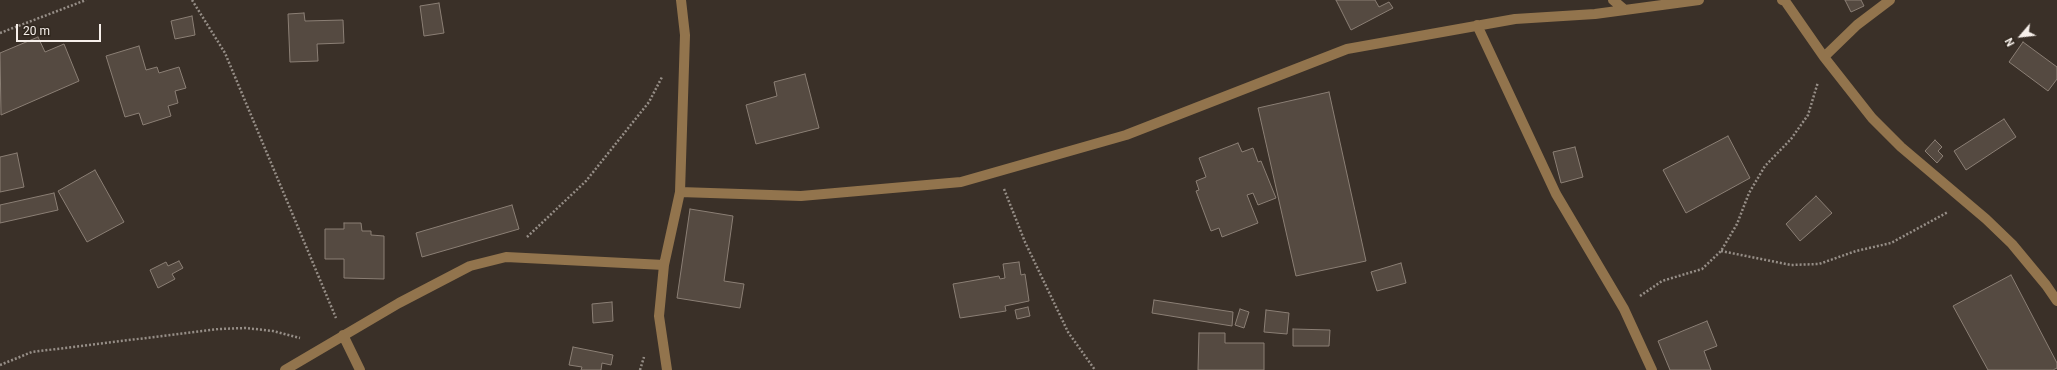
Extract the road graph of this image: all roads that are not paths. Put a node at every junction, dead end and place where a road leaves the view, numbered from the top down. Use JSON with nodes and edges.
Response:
{"nodes":[{"id":1,"x":681,"y":0,"type":"edge"},
{"id":2,"x":1614,"y":0,"type":"edge"},
{"id":3,"x":1699,"y":0,"type":"edge"},
{"id":4,"x":1784,"y":0,"type":"edge"},
{"id":5,"x":1890,"y":0,"type":"edge"},
{"id":6,"x":1625,"y":10,"type":"junction"},
{"id":7,"x":1477,"y":25,"type":"junction"},
{"id":8,"x":1824,"y":57,"type":"junction"},
{"id":9,"x":680,"y":192,"type":"junction"},
{"id":10,"x":664,"y":265,"type":"junction"},
{"id":11,"x":2057,"y":301,"type":"edge"},
{"id":12,"x":343,"y":335,"type":"junction"},
{"id":13,"x":285,"y":370,"type":"edge"},
{"id":14,"x":360,"y":370,"type":"edge"},
{"id":15,"x":667,"y":370,"type":"edge"},
{"id":16,"x":1652,"y":370,"type":"edge"}],
"edges":[{"from":1,"to":9,"type":"street"},
{"from":2,"to":6,"type":"street"},
{"from":3,"to":6,"type":"street"},
{"from":4,"to":8,"type":"street"},
{"from":5,"to":8,"type":"street"},
{"from":6,"to":7,"type":"street"},
{"from":7,"to":9,"type":"street"},
{"from":7,"to":16,"type":"street"},
{"from":8,"to":11,"type":"street"},
{"from":9,"to":10,"type":"street"},
{"from":10,"to":12,"type":"street"},
{"from":10,"to":15,"type":"street"},
{"from":12,"to":13,"type":"street"},
{"from":12,"to":14,"type":"street"}]}
